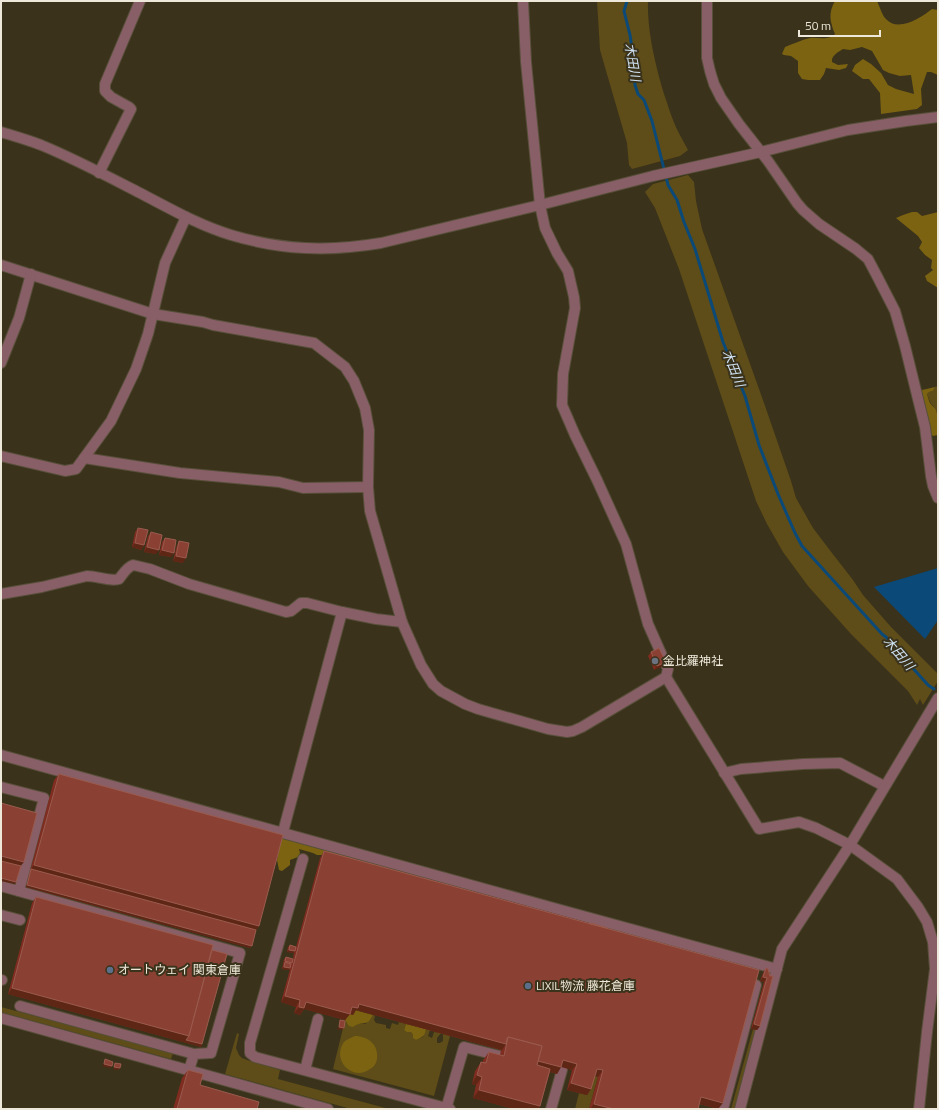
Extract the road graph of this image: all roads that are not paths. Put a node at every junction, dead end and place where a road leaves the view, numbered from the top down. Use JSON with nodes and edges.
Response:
{"nodes":[{"id":1,"x":140,"y":1,"type":"edge"},
{"id":2,"x":523,"y":1,"type":"edge"},
{"id":3,"x":708,"y":1,"type":"edge"},
{"id":4,"x":938,"y":117,"type":"edge"},
{"id":5,"x":1,"y":132,"type":"edge"},
{"id":6,"x":761,"y":152,"type":"junction"},
{"id":7,"x":99,"y":173,"type":"junction"},
{"id":8,"x":540,"y":206,"type":"junction"},
{"id":9,"x":186,"y":217,"type":"junction"},
{"id":10,"x":1,"y":265,"type":"edge"},
{"id":11,"x":31,"y":274,"type":"junction"},
{"id":12,"x":153,"y":314,"type":"junction"},
{"id":13,"x":1,"y":363,"type":"edge"},
{"id":14,"x":1,"y":456,"type":"edge"},
{"id":15,"x":84,"y":458,"type":"junction"},
{"id":16,"x":368,"y":487,"type":"junction"},
{"id":17,"x":938,"y":498,"type":"edge"},
{"id":18,"x":1,"y":594,"type":"edge"},
{"id":19,"x":342,"y":612,"type":"junction"},
{"id":20,"x":402,"y":622,"type":"junction"},
{"id":21,"x":666,"y":677,"type":"junction"},
{"id":22,"x":938,"y":698,"type":"edge"},
{"id":23,"x":1,"y":755,"type":"edge"},
{"id":24,"x":724,"y":773,"type":"junction"},
{"id":25,"x":884,"y":786,"type":"junction"},
{"id":26,"x":1,"y":787,"type":"edge"},
{"id":27,"x":283,"y":832,"type":"junction"},
{"id":28,"x":850,"y":845,"type":"junction"},
{"id":29,"x":303,"y":860,"type":"dead end"},
{"id":30,"x":1,"y":886,"type":"edge"},
{"id":31,"x":19,"y":891,"type":"junction"},
{"id":32,"x":1,"y":915,"type":"edge"},
{"id":33,"x":20,"y":920,"type":"dead end"},
{"id":34,"x":777,"y":970,"type":"junction"},
{"id":35,"x":756,"y":985,"type":"edge"},
{"id":36,"x":20,"y":1006,"type":"dead end"},
{"id":37,"x":1,"y":1018,"type":"edge"},
{"id":38,"x":318,"y":1019,"type":"dead end"},
{"id":39,"x":194,"y":1054,"type":"junction"},
{"id":40,"x":500,"y":1056,"type":"edge"},
{"id":41,"x":188,"y":1070,"type":"junction"},
{"id":42,"x":305,"y":1070,"type":"junction"},
{"id":43,"x":562,"y":1070,"type":"edge"},
{"id":44,"x":296,"y":1105,"type":"edge"},
{"id":45,"x":328,"y":1109,"type":"edge"},
{"id":46,"x":448,"y":1109,"type":"edge"},
{"id":47,"x":551,"y":1109,"type":"edge"},
{"id":48,"x":723,"y":1109,"type":"edge"},
{"id":49,"x":740,"y":1109,"type":"edge"},
{"id":50,"x":919,"y":1109,"type":"edge"}],
"edges":[{"from":1,"to":7,"type":"street"},
{"from":2,"to":8,"type":"street"},
{"from":3,"to":6,"type":"street"},
{"from":4,"to":6,"type":"street"},
{"from":5,"to":7,"type":"street"},
{"from":6,"to":8,"type":"street"},
{"from":6,"to":17,"type":"street"},
{"from":7,"to":9,"type":"street"},
{"from":8,"to":9,"type":"street"},
{"from":8,"to":21,"type":"street"},
{"from":9,"to":12,"type":"street"},
{"from":10,"to":11,"type":"street"},
{"from":11,"to":12,"type":"street"},
{"from":11,"to":13,"type":"street"},
{"from":12,"to":15,"type":"street"},
{"from":12,"to":16,"type":"street"},
{"from":14,"to":15,"type":"street"},
{"from":15,"to":16,"type":"street"},
{"from":16,"to":20,"type":"street"},
{"from":18,"to":19,"type":"street"},
{"from":19,"to":20,"type":"street"},
{"from":19,"to":27,"type":"street"},
{"from":20,"to":21,"type":"street"},
{"from":21,"to":24,"type":"street"},
{"from":22,"to":25,"type":"street"},
{"from":23,"to":27,"type":"street"},
{"from":24,"to":25,"type":"street"},
{"from":24,"to":28,"type":"street"},
{"from":25,"to":28,"type":"street"},
{"from":26,"to":31,"type":"street"},
{"from":27,"to":34,"type":"street"},
{"from":28,"to":34,"type":"street"},
{"from":28,"to":50,"type":"street"},
{"from":29,"to":42,"type":"street"},
{"from":30,"to":31,"type":"street"},
{"from":31,"to":39,"type":"street"},
{"from":32,"to":33,"type":"street"},
{"from":34,"to":49,"type":"street"},
{"from":35,"to":48,"type":"street"},
{"from":36,"to":39,"type":"street"},
{"from":37,"to":41,"type":"street"},
{"from":38,"to":42,"type":"street"},
{"from":39,"to":41,"type":"street"},
{"from":40,"to":46,"type":"street"},
{"from":41,"to":44,"type":"street"},
{"from":42,"to":46,"type":"street"},
{"from":43,"to":47,"type":"street"},
{"from":44,"to":45,"type":"street"}]}
